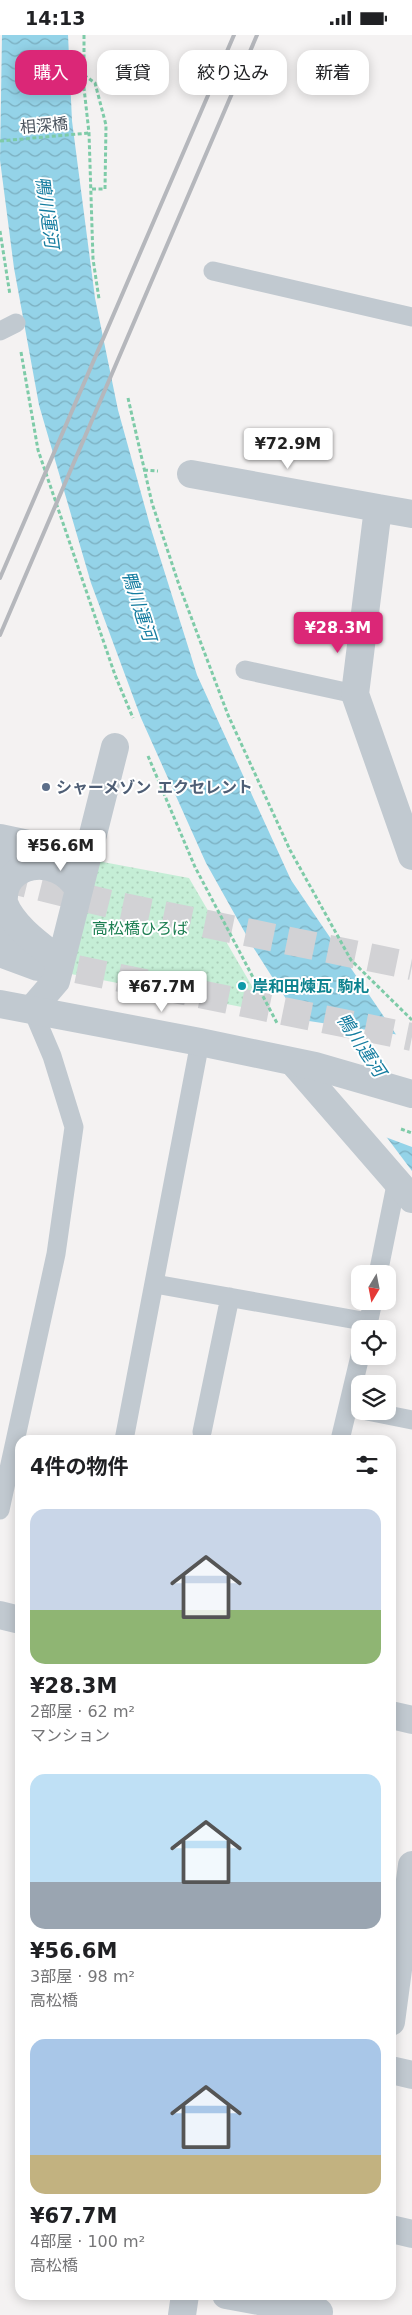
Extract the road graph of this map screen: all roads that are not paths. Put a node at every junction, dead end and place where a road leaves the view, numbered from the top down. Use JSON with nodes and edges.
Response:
{"nodes":[{"id":1,"x":213,"y":271,"type":"dead end"},
{"id":2,"x":412,"y":317,"type":"edge"},
{"id":3,"x":192,"y":474,"type":"dead end"},
{"id":4,"x":378,"y":508,"type":"junction"},
{"id":5,"x":412,"y":514,"type":"edge"},
{"id":6,"x":244,"y":670,"type":"dead end"},
{"id":7,"x":355,"y":694,"type":"junction"},
{"id":8,"x":115,"y":747,"type":"dead end"},
{"id":9,"x":0,"y":838,"type":"edge"},
{"id":10,"x":412,"y":856,"type":"edge"},
{"id":11,"x":0,"y":865,"type":"edge"},
{"id":12,"x":79,"y":890,"type":"junction"},
{"id":13,"x":0,"y":929,"type":"edge"},
{"id":14,"x":0,"y":953,"type":"edge"},
{"id":15,"x":60,"y":961,"type":"junction"},
{"id":16,"x":1,"y":1007,"type":"edge"},
{"id":17,"x":32,"y":1009,"type":"junction"},
{"id":18,"x":200,"y":1042,"type":"junction"},
{"id":19,"x":304,"y":1064,"type":"junction"},
{"id":20,"x":412,"y":1094,"type":"edge"},
{"id":21,"x":404,"y":1189,"type":"edge"},
{"id":22,"x":381,"y":1265,"type":"edge"},
{"id":23,"x":155,"y":1284,"type":"junction"},
{"id":24,"x":230,"y":1297,"type":"junction"},
{"id":25,"x":351,"y":1322,"type":"edge"},
{"id":26,"x":351,"y":1416,"type":"edge"},
{"id":27,"x":396,"y":1417,"type":"edge"},
{"id":28,"x":412,"y":1420,"type":"edge"},
{"id":29,"x":202,"y":1432,"type":"dead end"},
{"id":30,"x":16,"y":1435,"type":"edge"},
{"id":31,"x":125,"y":1435,"type":"edge"},
{"id":32,"x":342,"y":1435,"type":"edge"},
{"id":33,"x":15,"y":1441,"type":"edge"},
{"id":34,"x":0,"y":1510,"type":"edge"},
{"id":35,"x":0,"y":1615,"type":"edge"},
{"id":36,"x":15,"y":1619,"type":"edge"},
{"id":37,"x":396,"y":1716,"type":"edge"},
{"id":38,"x":412,"y":1720,"type":"edge"},
{"id":39,"x":412,"y":1865,"type":"edge"},
{"id":40,"x":409,"y":1912,"type":"edge"},
{"id":41,"x":396,"y":1992,"type":"edge"},
{"id":42,"x":396,"y":2072,"type":"edge"},
{"id":43,"x":412,"y":2075,"type":"edge"},
{"id":44,"x":396,"y":2230,"type":"edge"},
{"id":45,"x":412,"y":2234,"type":"edge"},
{"id":46,"x":184,"y":2300,"type":"edge"},
{"id":47,"x":264,"y":2300,"type":"edge"},
{"id":48,"x":319,"y":2312,"type":"dead end"},
{"id":49,"x":182,"y":2315,"type":"edge"}],
"edges":[{"from":1,"to":2,"type":"lane"},
{"from":3,"to":4,"type":"street"},
{"from":4,"to":5,"type":"street"},
{"from":4,"to":7,"type":"street"},
{"from":6,"to":7,"type":"lane"},
{"from":7,"to":10,"type":"street"},
{"from":8,"to":12,"type":"street"},
{"from":9,"to":11,"type":"street"},
{"from":12,"to":15,"type":"street"},
{"from":12,"to":15,"type":"street"},
{"from":13,"to":14,"type":"street"},
{"from":15,"to":17,"type":"street"},
{"from":16,"to":17,"type":"street"},
{"from":17,"to":18,"type":"street"},
{"from":17,"to":30,"type":"lane"},
{"from":18,"to":19,"type":"street"},
{"from":18,"to":23,"type":"lane"},
{"from":19,"to":20,"type":"street"},
{"from":19,"to":21,"type":"street"},
{"from":21,"to":22,"type":"lane"},
{"from":23,"to":24,"type":"lane"},
{"from":23,"to":31,"type":"lane"},
{"from":24,"to":25,"type":"lane"},
{"from":24,"to":29,"type":"lane"},
{"from":26,"to":32,"type":"lane"},
{"from":27,"to":28,"type":"lane"},
{"from":33,"to":34,"type":"lane"},
{"from":35,"to":36,"type":"street"},
{"from":37,"to":38,"type":"street"},
{"from":39,"to":40,"type":"street"},
{"from":40,"to":41,"type":"street"},
{"from":42,"to":43,"type":"street"},
{"from":44,"to":45,"type":"street"},
{"from":46,"to":49,"type":"street"},
{"from":47,"to":48,"type":"street"}]}
